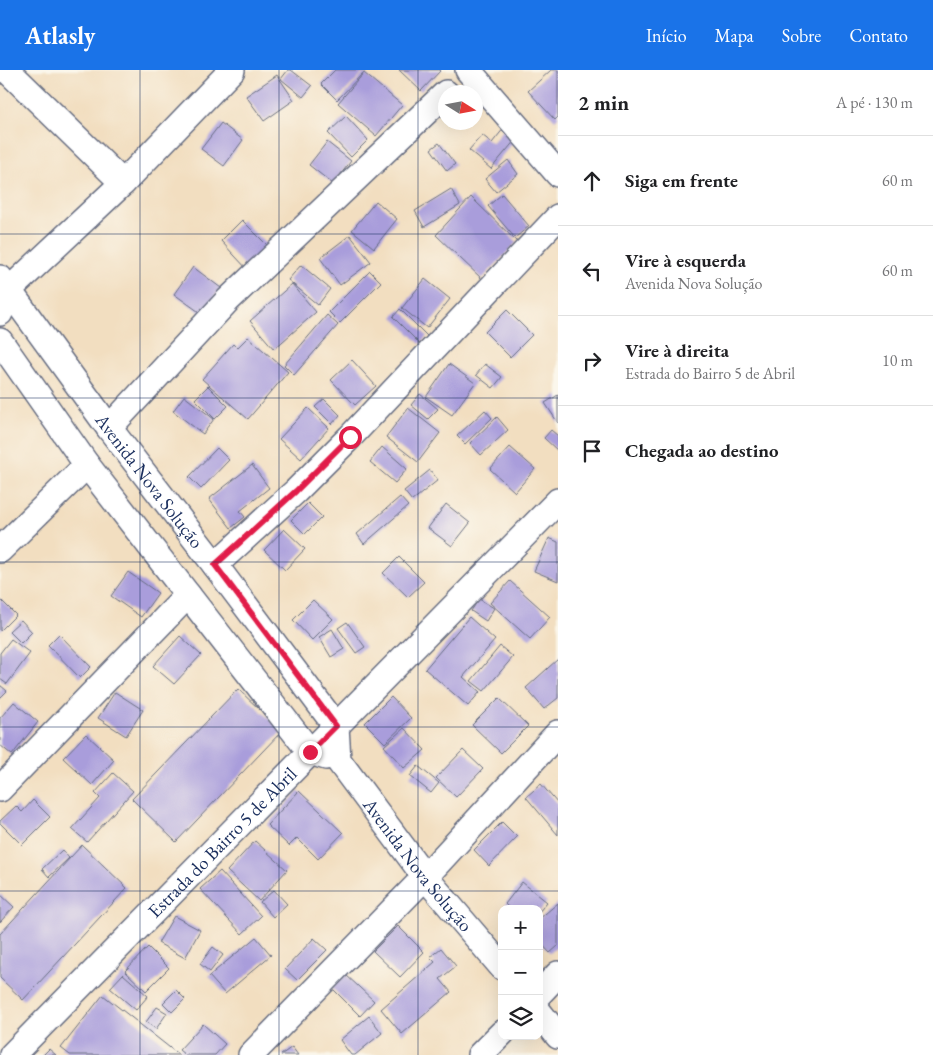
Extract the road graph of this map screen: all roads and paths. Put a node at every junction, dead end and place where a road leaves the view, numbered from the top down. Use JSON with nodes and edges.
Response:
{"nodes":[{"id":1,"x":7,"y":70,"type":"edge"},
{"id":2,"x":232,"y":70,"type":"edge"},
{"id":3,"x":469,"y":70,"type":"edge"},
{"id":4,"x":454,"y":85,"type":"edge"},
{"id":5,"x":438,"y":101,"type":"edge"},
{"id":6,"x":558,"y":174,"type":"edge"},
{"id":7,"x":123,"y":183,"type":"junction"},
{"id":8,"x":558,"y":217,"type":"edge"},
{"id":9,"x":5,"y":284,"type":"edge"},
{"id":10,"x":0,"y":313,"type":"edge"},
{"id":11,"x":0,"y":341,"type":"edge"},
{"id":12,"x":109,"y":428,"type":"junction"},
{"id":13,"x":87,"y":465,"type":"junction"},
{"id":14,"x":558,"y":502,"type":"edge"},
{"id":15,"x":0,"y":550,"type":"edge"},
{"id":16,"x":215,"y":565,"type":"junction"},
{"id":17,"x":188,"y":595,"type":"junction"},
{"id":18,"x":336,"y":726,"type":"junction"},
{"id":19,"x":558,"y":733,"type":"edge"},
{"id":20,"x":310,"y":752,"type":"junction"},
{"id":21,"x":338,"y":760,"type":"junction"},
{"id":22,"x":0,"y":789,"type":"edge"},
{"id":23,"x":425,"y":877,"type":"junction"},
{"id":24,"x":498,"y":962,"type":"edge"},
{"id":25,"x":558,"y":974,"type":"edge"},
{"id":26,"x":543,"y":990,"type":"edge"},
{"id":27,"x":543,"y":1017,"type":"edge"},
{"id":28,"x":558,"y":1036,"type":"edge"},
{"id":29,"x":498,"y":1037,"type":"edge"},
{"id":30,"x":12,"y":1055,"type":"edge"},
{"id":31,"x":251,"y":1055,"type":"edge"},
{"id":32,"x":480,"y":1055,"type":"edge"}],
"edges":[{"from":1,"to":7,"type":"street"},
{"from":2,"to":7,"type":"street"},
{"from":3,"to":4,"type":"street"},
{"from":3,"to":6,"type":"street"},
{"from":5,"to":12,"type":"street"},
{"from":7,"to":9,"type":"street"},
{"from":8,"to":16,"type":"street"},
{"from":9,"to":10,"type":"street"},
{"from":9,"to":12,"type":"street","name":"Avenida Nova Solução"},
{"from":11,"to":13,"type":"street","name":"Avenida Nova Solução"},
{"from":12,"to":16,"type":"street","name":"Avenida Nova Solução"},
{"from":13,"to":15,"type":"street"},
{"from":13,"to":17,"type":"street","name":"Avenida Nova Solução"},
{"from":14,"to":18,"type":"street","name":"Estrada do Bairro 5 de Abril"},
{"from":16,"to":18,"type":"street","name":"Avenida Nova Solução"},
{"from":17,"to":20,"type":"street","name":"Avenida Nova Solução"},
{"from":17,"to":22,"type":"street"},
{"from":18,"to":20,"type":"street","name":"Estrada do Bairro 5 de Abril"},
{"from":18,"to":21,"type":"street"},
{"from":19,"to":23,"type":"street"},
{"from":20,"to":21,"type":"street"},
{"from":20,"to":30,"type":"street","name":"Estrada do Bairro 5 de Abril"},
{"from":21,"to":23,"type":"street","name":"Avenida Nova Solução"},
{"from":23,"to":24,"type":"street","name":"Avenida Nova Solução"},
{"from":23,"to":31,"type":"street"},
{"from":25,"to":26,"type":"street"},
{"from":27,"to":28,"type":"street"},
{"from":29,"to":32,"type":"street"}]}
